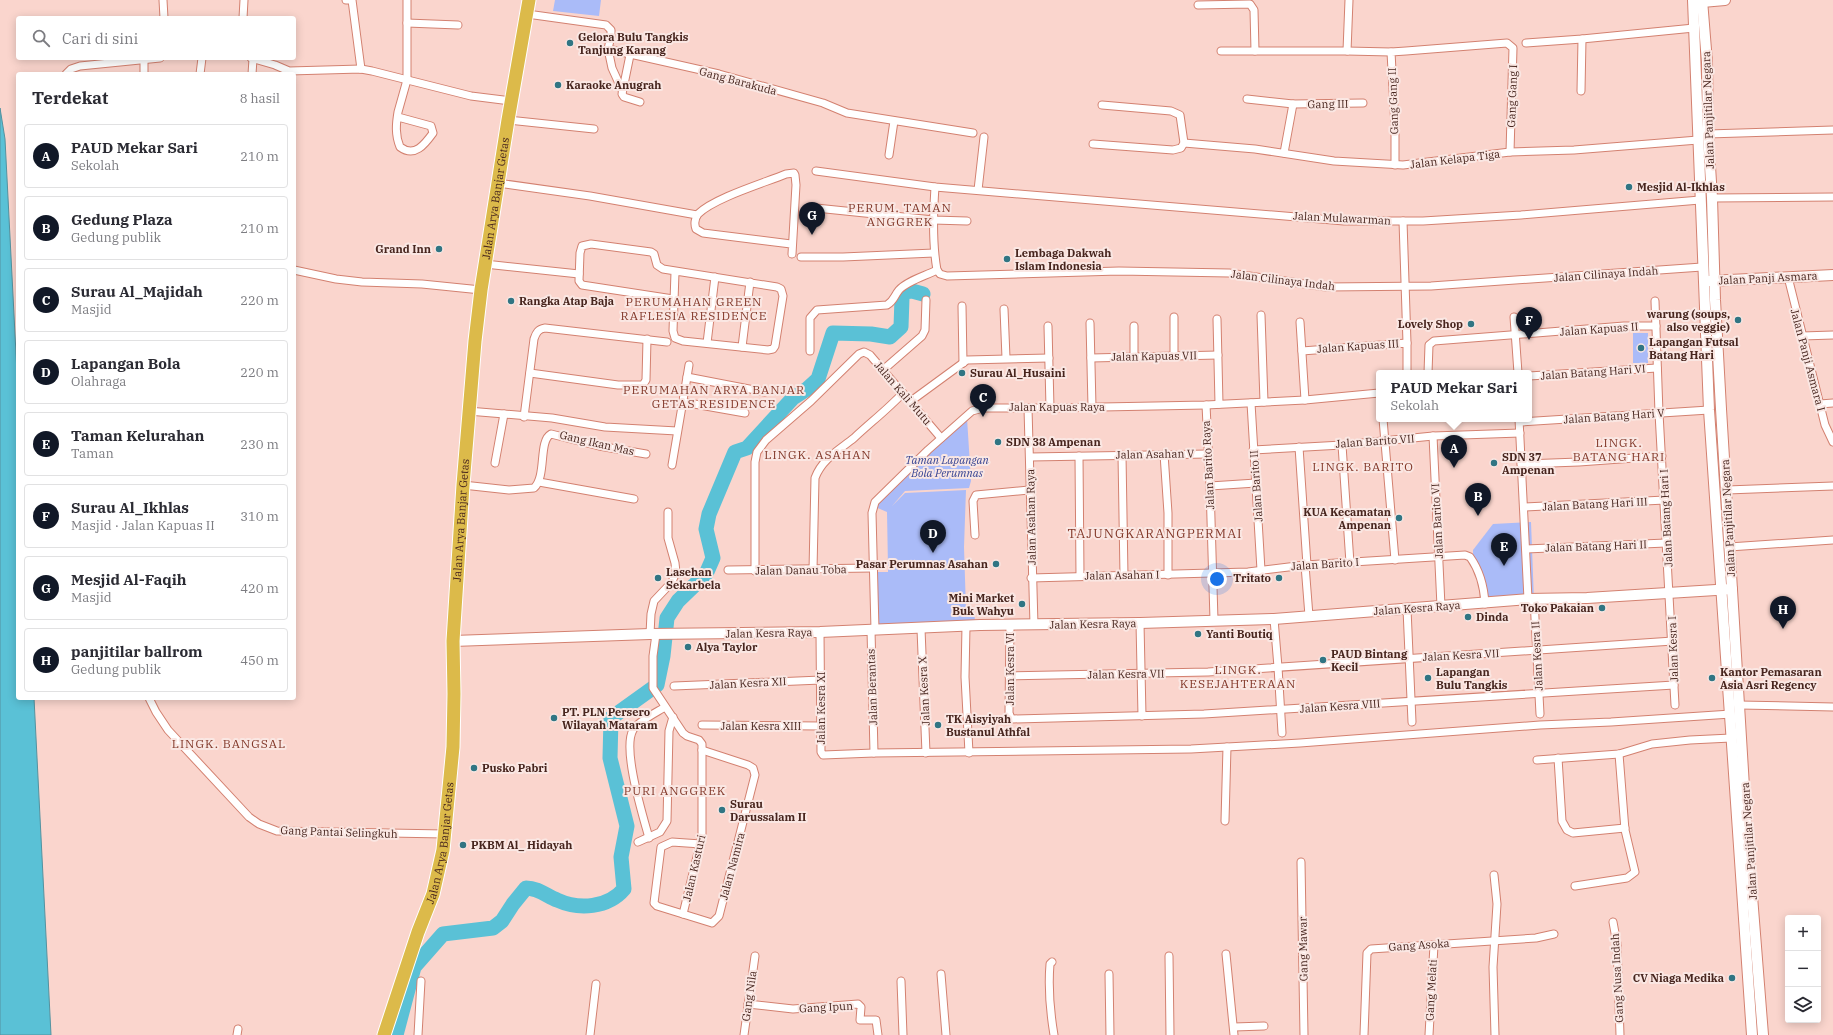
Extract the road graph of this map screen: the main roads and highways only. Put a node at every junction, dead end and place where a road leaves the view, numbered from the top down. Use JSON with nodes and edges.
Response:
{"nodes":[{"id":1,"x":529,"y":0,"type":"edge"},
{"id":2,"x":1725,"y":0,"type":"edge"},
{"id":3,"x":1699,"y":1,"type":"edge"},
{"id":4,"x":1833,"y":275,"type":"edge"},
{"id":5,"x":1714,"y":280,"type":"junction"},
{"id":6,"x":1703,"y":281,"type":"junction"},
{"id":7,"x":1732,"y":589,"type":"junction"},
{"id":8,"x":1721,"y":590,"type":"junction"},
{"id":9,"x":453,"y":641,"type":"junction"},
{"id":10,"x":384,"y":1035,"type":"edge"},
{"id":11,"x":1752,"y":1035,"type":"edge"},
{"id":12,"x":1763,"y":1035,"type":"edge"}],
"edges":[{"from":1,"to":9,"type":"highway","name":"Jalan Arya Banjar Getas"},
{"from":2,"to":3,"type":"main road"},
{"from":3,"to":5,"type":"main road","name":"Jalan Panjitilar Negara"},
{"from":3,"to":6,"type":"main road"},
{"from":4,"to":5,"type":"main road","name":"Jalan Panji Asmara"},
{"from":5,"to":6,"type":"main road","name":"Jalan Panji Asmara"},
{"from":5,"to":7,"type":"main road","name":"Jalan Panjitilar Negara"},
{"from":6,"to":8,"type":"main road"},
{"from":7,"to":8,"type":"main road","name":"Jalan Kesra Raya"},
{"from":7,"to":12,"type":"main road","name":"Jalan Panjitilar Negara"},
{"from":8,"to":9,"type":"main road","name":"Jalan Kesra Raya"},
{"from":8,"to":11,"type":"main road"},
{"from":9,"to":10,"type":"highway","name":"Jalan Arya Banjar Getas"}]}
